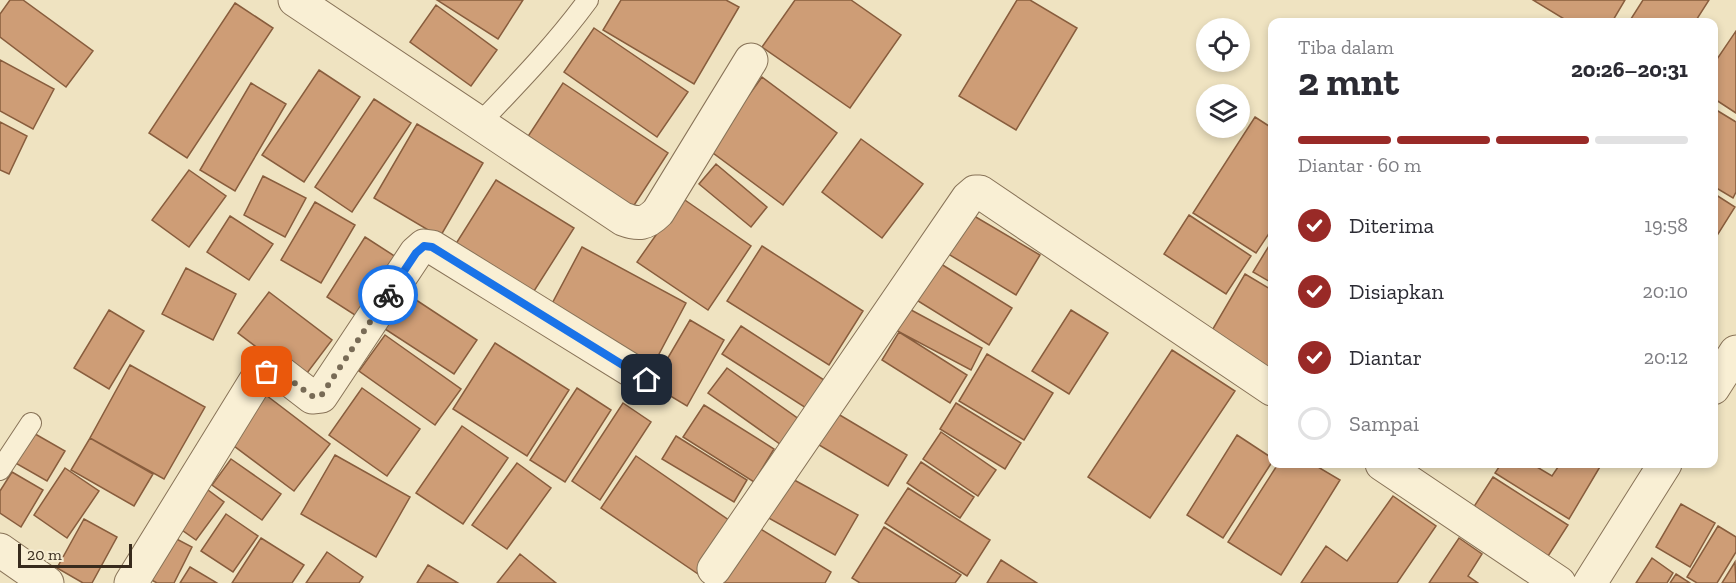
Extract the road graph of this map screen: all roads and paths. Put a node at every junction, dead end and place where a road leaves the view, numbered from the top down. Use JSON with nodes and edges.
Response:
{"nodes":[{"id":1,"x":296,"y":0,"type":"edge"},
{"id":2,"x":588,"y":0,"type":"edge"},
{"id":3,"x":751,"y":60,"type":"dead end"},
{"id":4,"x":478,"y":124,"type":"junction"},
{"id":5,"x":1736,"y":352,"type":"edge"},
{"id":6,"x":647,"y":380,"type":"dead end"},
{"id":7,"x":1718,"y":380,"type":"edge"},
{"id":8,"x":1268,"y":386,"type":"edge"},
{"id":9,"x":31,"y":423,"type":"dead end"},
{"id":10,"x":1388,"y":468,"type":"edge"},
{"id":11,"x":1662,"y":468,"type":"edge"},
{"id":12,"x":0,"y":470,"type":"edge"},
{"id":13,"x":0,"y":550,"type":"edge"},
{"id":14,"x":714,"y":569,"type":"dead end"},
{"id":15,"x":47,"y":583,"type":"edge"},
{"id":16,"x":131,"y":583,"type":"edge"},
{"id":17,"x":1559,"y":583,"type":"edge"},
{"id":18,"x":1590,"y":583,"type":"edge"}],
"edges":[{"from":1,"to":4,"type":"street"},
{"from":2,"to":4,"type":"lane"},
{"from":3,"to":4,"type":"street"},
{"from":5,"to":7,"type":"street"},
{"from":6,"to":16,"type":"street"},
{"from":8,"to":14,"type":"street"},
{"from":9,"to":12,"type":"lane"},
{"from":10,"to":17,"type":"street"},
{"from":11,"to":18,"type":"street"},
{"from":13,"to":15,"type":"street"}]}
